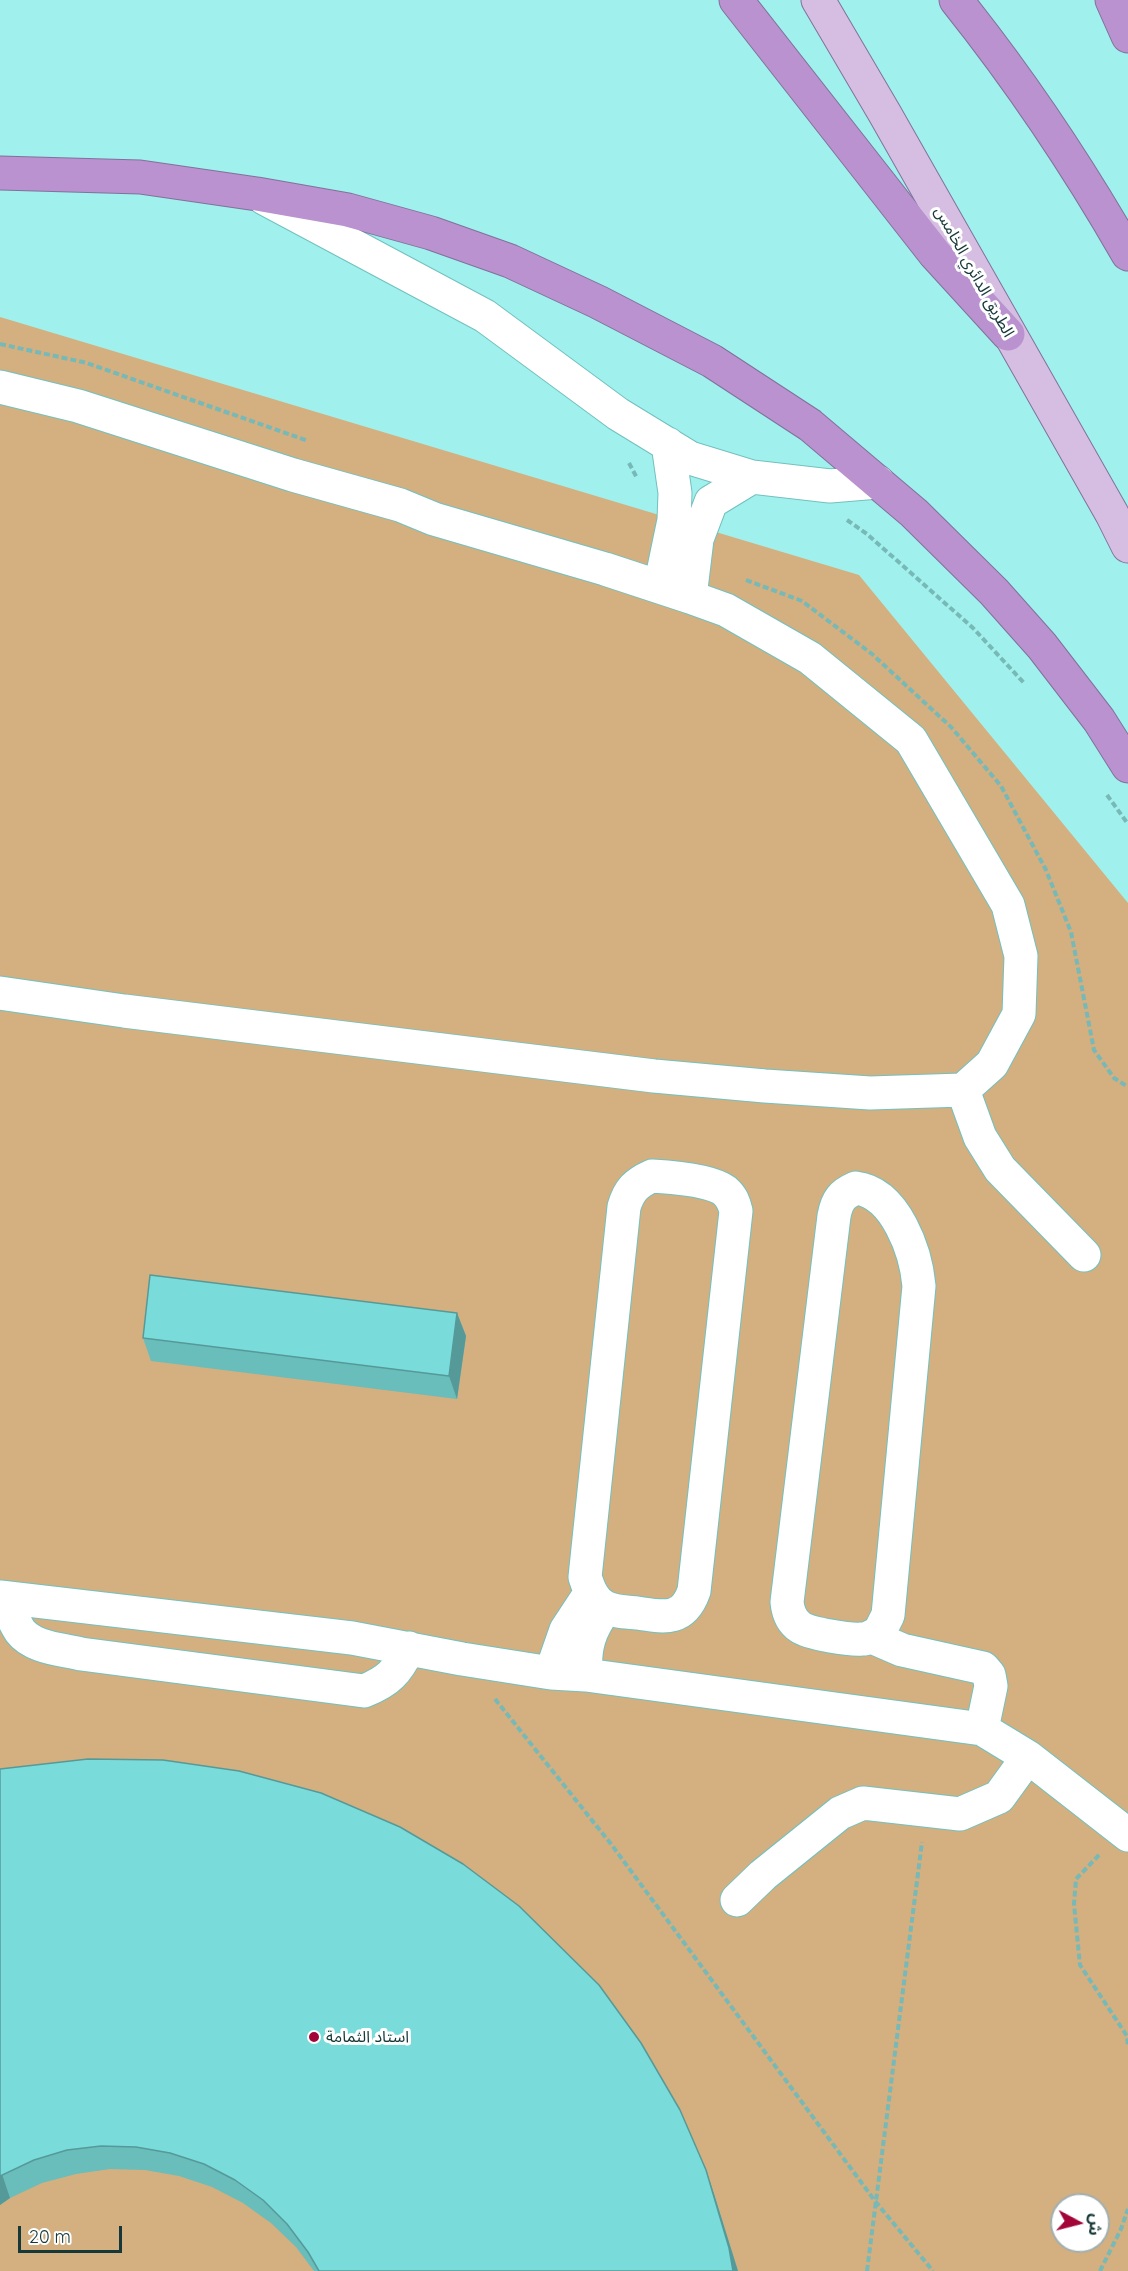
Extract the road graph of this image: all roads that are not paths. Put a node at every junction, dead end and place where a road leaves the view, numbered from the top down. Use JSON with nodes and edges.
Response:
{"nodes":[{"id":1,"x":736,"y":0,"type":"edge"},
{"id":2,"x":818,"y":0,"type":"edge"},
{"id":3,"x":956,"y":0,"type":"edge"},
{"id":4,"x":1112,"y":0,"type":"edge"},
{"id":5,"x":1128,"y":36,"type":"edge"},
{"id":6,"x":0,"y":173,"type":"edge"},
{"id":7,"x":257,"y":194,"type":"junction"},
{"id":8,"x":1128,"y":254,"type":"edge"},
{"id":9,"x":1008,"y":334,"type":"junction"},
{"id":10,"x":0,"y":387,"type":"edge"},
{"id":11,"x":668,"y":444,"type":"junction"},
{"id":12,"x":752,"y":477,"type":"junction"},
{"id":13,"x":878,"y":482,"type":"junction"},
{"id":14,"x":1128,"y":546,"type":"edge"},
{"id":15,"x":675,"y":592,"type":"junction"},
{"id":16,"x":1128,"y":766,"type":"edge"},
{"id":17,"x":0,"y":993,"type":"edge"},
{"id":18,"x":963,"y":1090,"type":"junction"},
{"id":19,"x":1084,"y":1255,"type":"dead end"},
{"id":20,"x":1,"y":1597,"type":"edge"},
{"id":21,"x":598,"y":1600,"type":"junction"},
{"id":22,"x":872,"y":1637,"type":"junction"},
{"id":23,"x":409,"y":1648,"type":"junction"},
{"id":24,"x":551,"y":1672,"type":"junction"},
{"id":25,"x":586,"y":1675,"type":"junction"},
{"id":26,"x":982,"y":1729,"type":"junction"},
{"id":27,"x":1029,"y":1757,"type":"junction"},
{"id":28,"x":1125,"y":1832,"type":"edge"},
{"id":29,"x":737,"y":1900,"type":"dead end"}],
"edges":[{"from":1,"to":9,"type":"highway"},
{"from":2,"to":9,"type":"main road","name":"الطريق الدائري الخامس"},
{"from":3,"to":8,"type":"highway"},
{"from":4,"to":5,"type":"highway"},
{"from":6,"to":7,"type":"highway"},
{"from":7,"to":11,"type":"lane"},
{"from":7,"to":13,"type":"highway"},
{"from":9,"to":14,"type":"main road","name":"الطريق الدائري الخامس"},
{"from":10,"to":15,"type":"lane"},
{"from":11,"to":12,"type":"lane"},
{"from":11,"to":15,"type":"lane"},
{"from":12,"to":13,"type":"lane"},
{"from":12,"to":15,"type":"lane"},
{"from":13,"to":16,"type":"highway"},
{"from":15,"to":18,"type":"lane"},
{"from":17,"to":18,"type":"lane"},
{"from":18,"to":19,"type":"lane"},
{"from":20,"to":23,"type":"lane"},
{"from":20,"to":23,"type":"lane"},
{"from":21,"to":21,"type":"lane"},
{"from":21,"to":24,"type":"lane"},
{"from":21,"to":25,"type":"lane"},
{"from":22,"to":22,"type":"lane"},
{"from":22,"to":26,"type":"lane"},
{"from":23,"to":24,"type":"lane"},
{"from":24,"to":25,"type":"lane"},
{"from":25,"to":26,"type":"lane"},
{"from":26,"to":27,"type":"lane"},
{"from":27,"to":28,"type":"lane"},
{"from":27,"to":29,"type":"lane"}]}
